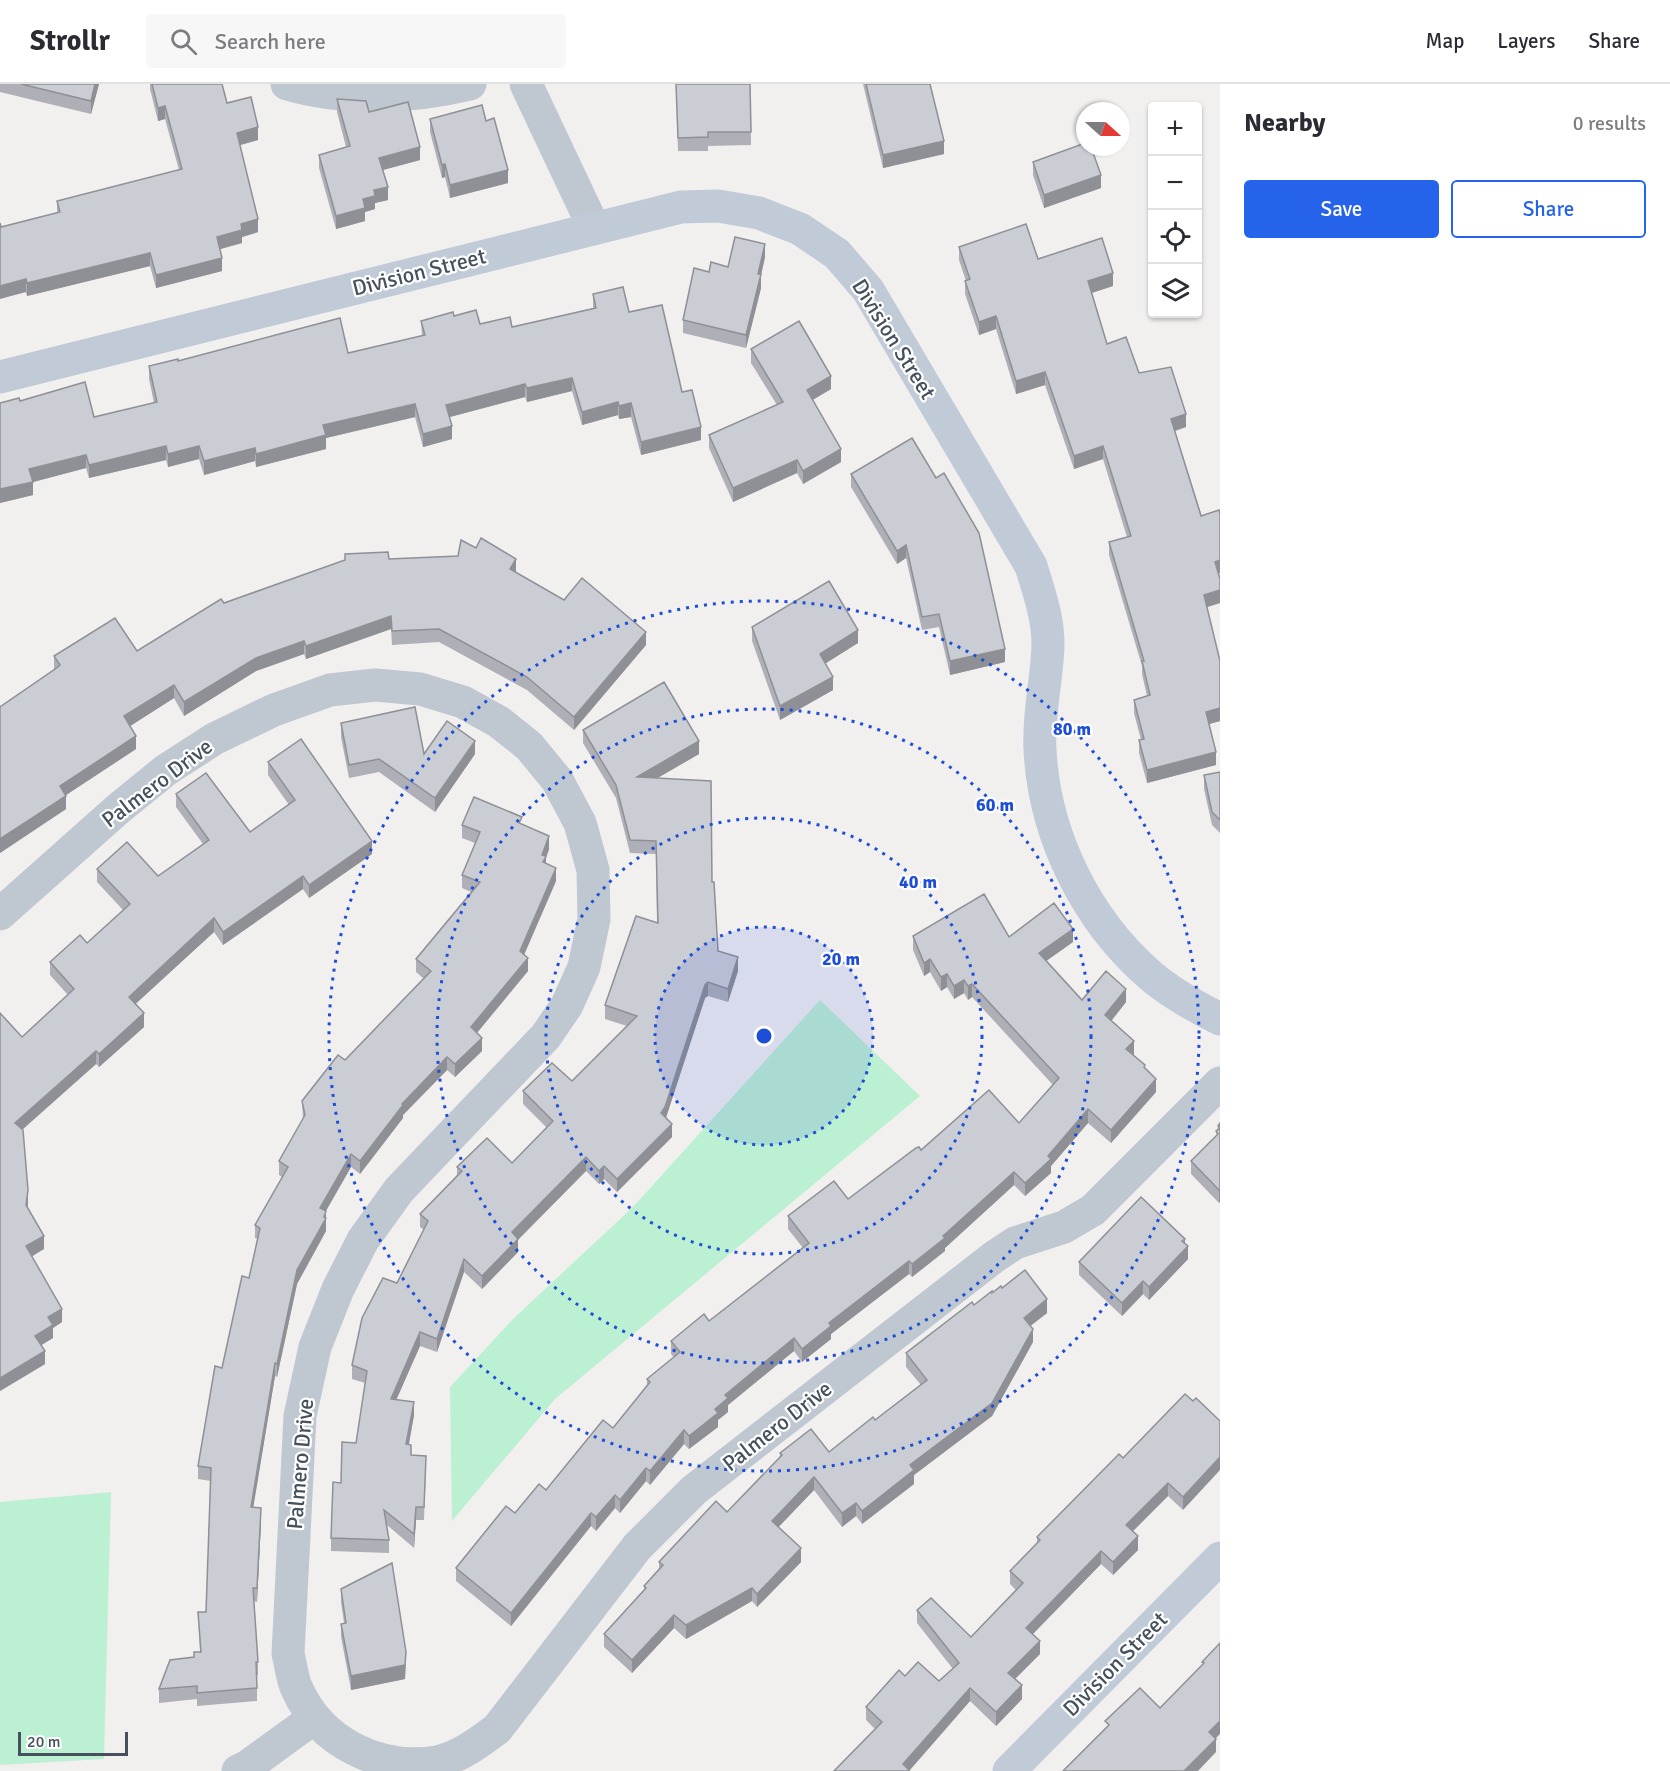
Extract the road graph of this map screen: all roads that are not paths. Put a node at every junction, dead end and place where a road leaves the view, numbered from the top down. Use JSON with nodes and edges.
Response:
{"nodes":[{"id":1,"x":287,"y":84,"type":"edge"},
{"id":2,"x":470,"y":84,"type":"edge"},
{"id":3,"x":526,"y":84,"type":"edge"},
{"id":4,"x":594,"y":228,"type":"junction"},
{"id":5,"x":0,"y":377,"type":"edge"},
{"id":6,"x":0,"y":914,"type":"edge"},
{"id":7,"x":1220,"y":1019,"type":"edge"},
{"id":8,"x":1220,"y":1083,"type":"edge"},
{"id":9,"x":1220,"y":1558,"type":"edge"},
{"id":10,"x":314,"y":1718,"type":"junction"},
{"id":11,"x":238,"y":1771,"type":"edge"},
{"id":12,"x":1009,"y":1771,"type":"edge"}],
"edges":[{"from":1,"to":2,"type":"street"},
{"from":3,"to":4,"type":"street"},
{"from":4,"to":5,"type":"street","name":"Division Street"},
{"from":4,"to":7,"type":"street","name":"Division Street"},
{"from":6,"to":10,"type":"street","name":"Palmero Drive"},
{"from":8,"to":10,"type":"street","name":"Palmero Drive"},
{"from":9,"to":12,"type":"street","name":"Division Street"},
{"from":10,"to":11,"type":"street"}]}
